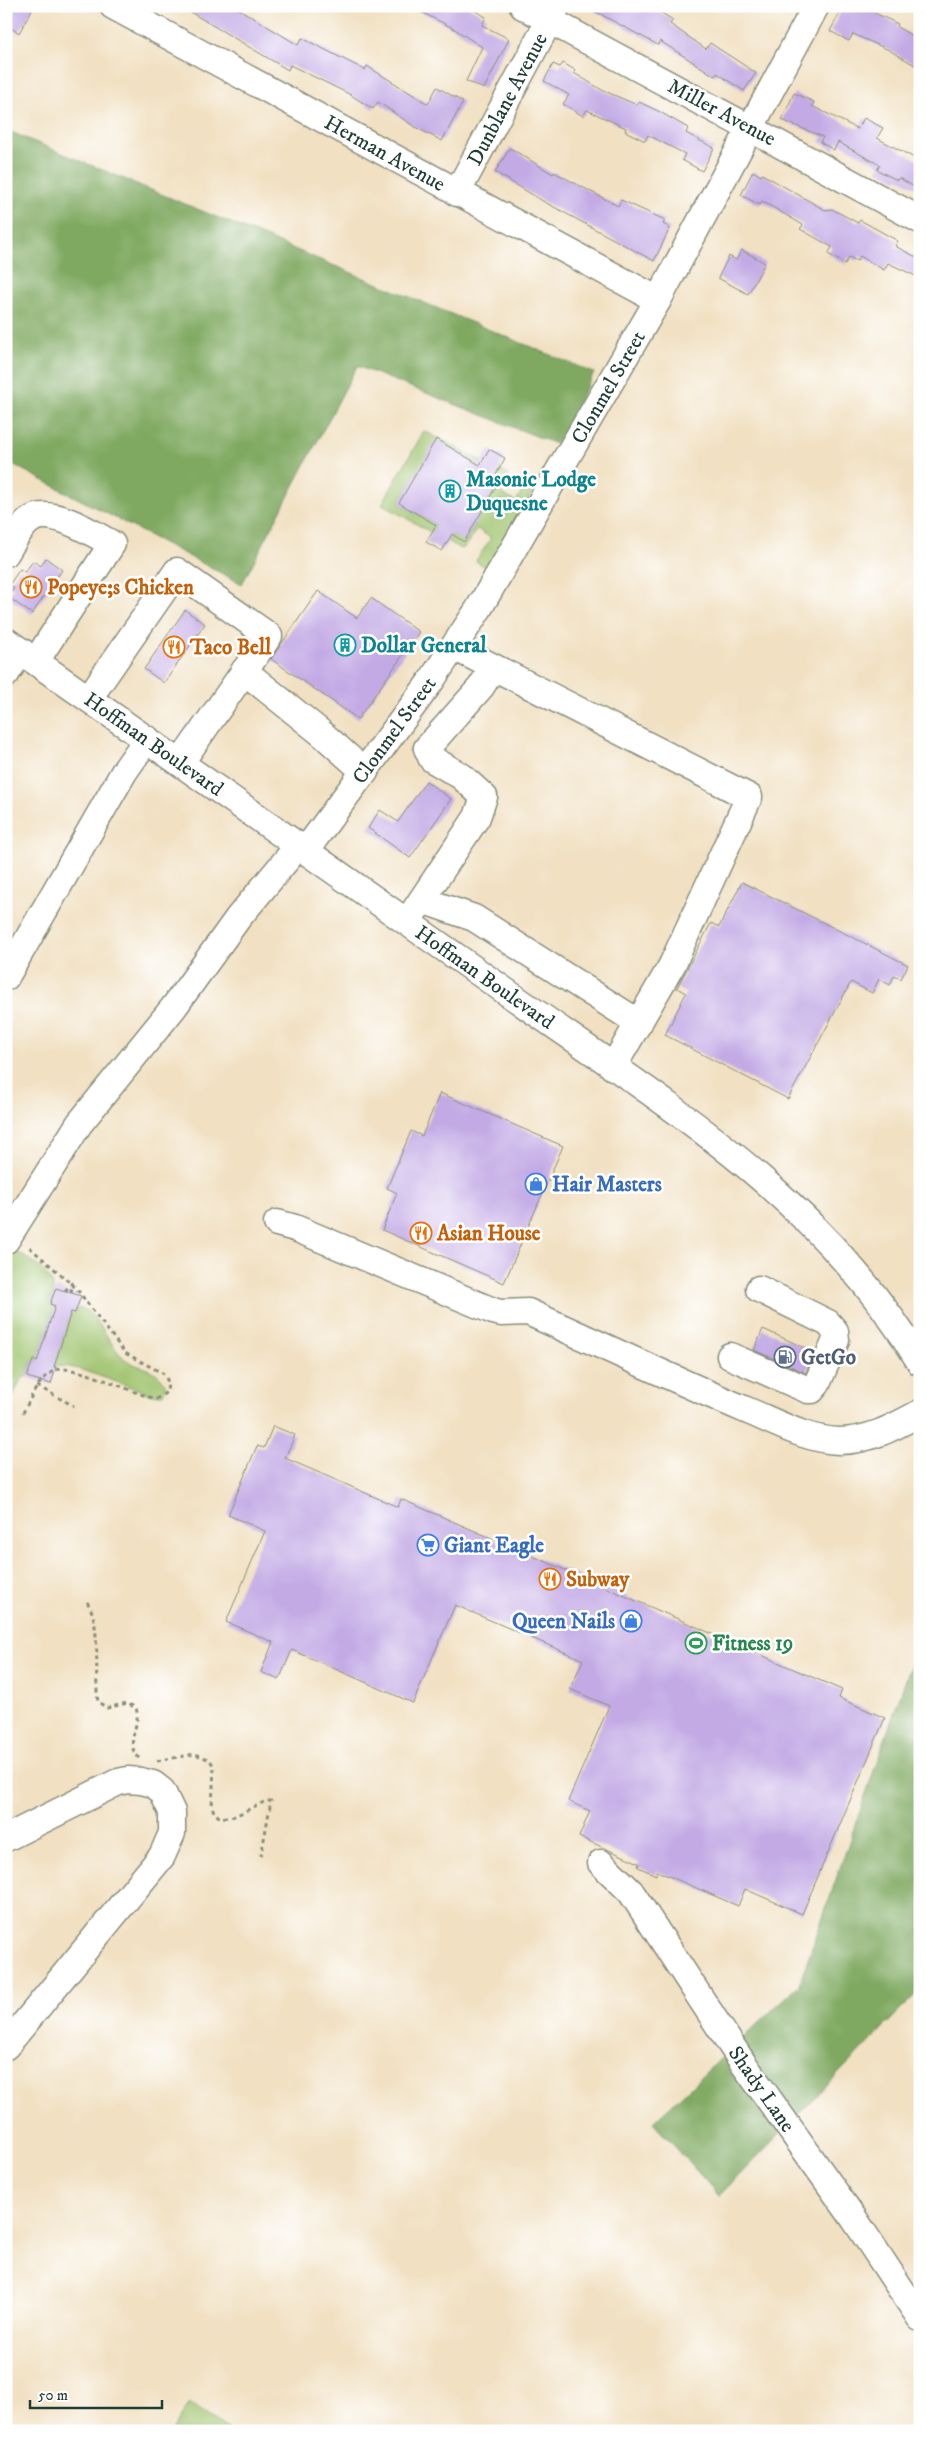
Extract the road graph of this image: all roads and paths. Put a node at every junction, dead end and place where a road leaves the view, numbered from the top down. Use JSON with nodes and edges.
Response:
{"nodes":[{"id":1,"x":113,"y":6,"type":"edge"},
{"id":2,"x":523,"y":6,"type":"edge"},
{"id":3,"x":816,"y":6,"type":"edge"},
{"id":4,"x":553,"y":13,"type":"edge"},
{"id":5,"x":751,"y":128,"type":"junction"},
{"id":6,"x":458,"y":192,"type":"junction"},
{"id":7,"x":920,"y":220,"type":"edge"},
{"id":8,"x":658,"y":300,"type":"junction"},
{"id":9,"x":6,"y":552,"type":"edge"},
{"id":10,"x":454,"y":647,"type":"junction"},
{"id":11,"x":21,"y":651,"type":"edge"},
{"id":12,"x":493,"y":668,"type":"junction"},
{"id":13,"x":244,"y":671,"type":"junction"},
{"id":14,"x":6,"y":674,"type":"edge"},
{"id":15,"x":89,"y":698,"type":"junction"},
{"id":16,"x":147,"y":738,"type":"junction"},
{"id":17,"x":181,"y":762,"type":"junction"},
{"id":18,"x":365,"y":772,"type":"junction"},
{"id":19,"x":303,"y":848,"type":"junction"},
{"id":20,"x":422,"y":900,"type":"junction"},
{"id":21,"x":407,"y":922,"type":"junction"},
{"id":22,"x":6,"y":977,"type":"edge"},
{"id":23,"x":639,"y":1023,"type":"junction"},
{"id":24,"x":613,"y":1068,"type":"junction"},
{"id":25,"x":277,"y":1222,"type":"dead end"},
{"id":26,"x":9,"y":1236,"type":"edge"},
{"id":27,"x":72,"y":1284,"type":"junction"},
{"id":28,"x":760,"y":1289,"type":"dead end"},
{"id":29,"x":65,"y":1291,"type":"dead end"},
{"id":30,"x":71,"y":1293,"type":"dead end"},
{"id":31,"x":730,"y":1356,"type":"dead end"},
{"id":32,"x":920,"y":1362,"type":"edge"},
{"id":33,"x":36,"y":1379,"type":"dead end"},
{"id":34,"x":37,"y":1386,"type":"junction"},
{"id":35,"x":74,"y":1406,"type":"dead end"},
{"id":36,"x":23,"y":1413,"type":"dead end"},
{"id":37,"x":920,"y":1413,"type":"edge"},
{"id":38,"x":86,"y":1602,"type":"dead end"},
{"id":39,"x":146,"y":1761,"type":"dead end"},
{"id":40,"x":151,"y":1762,"type":"dead end"},
{"id":41,"x":6,"y":1838,"type":"edge"},
{"id":42,"x":261,"y":1856,"type":"dead end"},
{"id":43,"x":602,"y":1863,"type":"dead end"},
{"id":44,"x":6,"y":2046,"type":"edge"},
{"id":45,"x":920,"y":2318,"type":"edge"}],
"edges":[{"from":1,"to":6,"type":"street","name":"Herman Avenue"},
{"from":2,"to":4,"type":"street","name":"Miller Avenue"},
{"from":3,"to":5,"type":"street","name":"Clonmel Street"},
{"from":4,"to":5,"type":"street","name":"Miller Avenue"},
{"from":4,"to":6,"type":"street","name":"Dunblane Avenue"},
{"from":5,"to":7,"type":"street","name":"Miller Avenue"},
{"from":5,"to":8,"type":"street","name":"Clonmel Street"},
{"from":6,"to":8,"type":"street","name":"Herman Avenue"},
{"from":8,"to":10,"type":"street","name":"Clonmel Street"},
{"from":9,"to":11,"type":"street"},
{"from":10,"to":12,"type":"street"},
{"from":10,"to":18,"type":"street","name":"Clonmel Street"},
{"from":11,"to":14,"type":"street"},
{"from":11,"to":15,"type":"street","name":"Hoffman Boulevard"},
{"from":12,"to":20,"type":"street"},
{"from":12,"to":23,"type":"street"},
{"from":13,"to":15,"type":"street"},
{"from":13,"to":17,"type":"street"},
{"from":13,"to":18,"type":"street"},
{"from":15,"to":16,"type":"street","name":"Hoffman Boulevard"},
{"from":16,"to":17,"type":"street","name":"Hoffman Boulevard"},
{"from":16,"to":22,"type":"street"},
{"from":17,"to":19,"type":"street","name":"Hoffman Boulevard"},
{"from":18,"to":19,"type":"street","name":"Clonmel Street"},
{"from":19,"to":21,"type":"street","name":"Hoffman Boulevard"},
{"from":19,"to":26,"type":"street","name":"Clonmel Street"},
{"from":20,"to":21,"type":"street"},
{"from":20,"to":23,"type":"street"},
{"from":21,"to":24,"type":"street","name":"Hoffman Boulevard"},
{"from":23,"to":24,"type":"street"},
{"from":24,"to":32,"type":"street","name":"Hoffman Boulevard"},
{"from":25,"to":37,"type":"street"},
{"from":26,"to":27,"type":"path"},
{"from":27,"to":29,"type":"path"},
{"from":27,"to":30,"type":"path"},
{"from":27,"to":34,"type":"path"},
{"from":28,"to":31,"type":"street"},
{"from":33,"to":34,"type":"path"},
{"from":34,"to":35,"type":"path"},
{"from":34,"to":36,"type":"path"},
{"from":38,"to":39,"type":"path"},
{"from":40,"to":42,"type":"path"},
{"from":41,"to":44,"type":"street"},
{"from":43,"to":45,"type":"street","name":"Shady Lane"}]}
